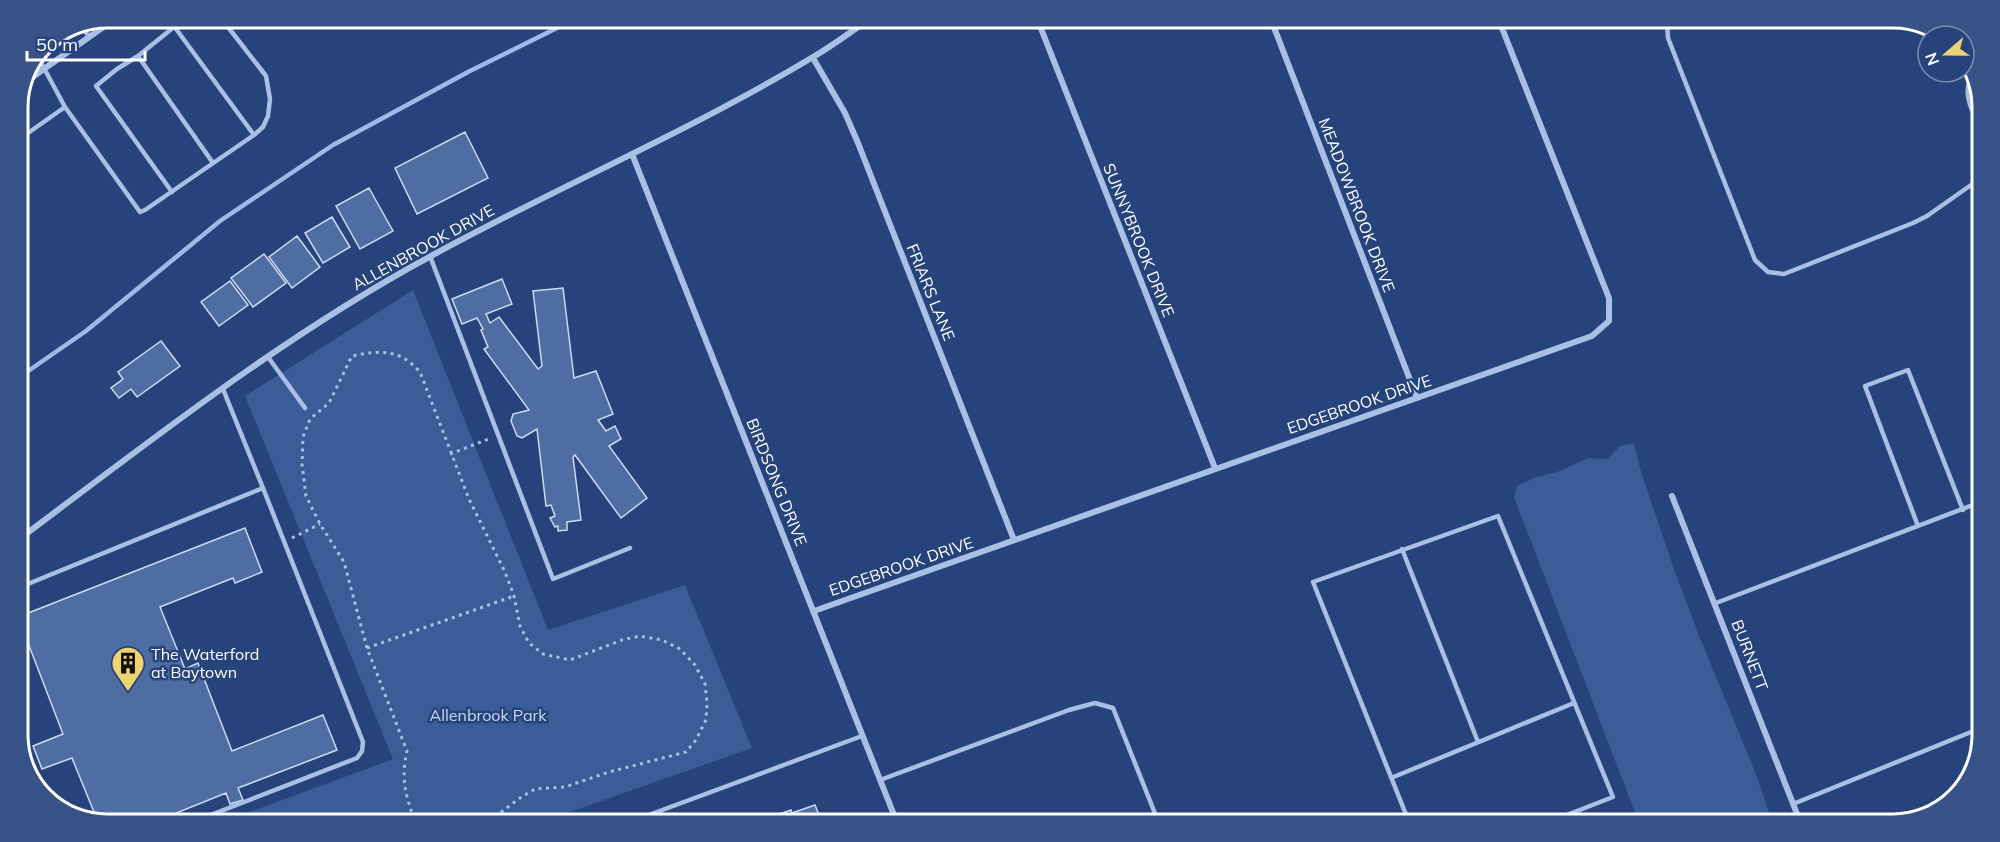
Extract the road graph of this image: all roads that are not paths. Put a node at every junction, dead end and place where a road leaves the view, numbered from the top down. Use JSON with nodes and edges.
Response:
{"nodes":[{"id":1,"x":173,"y":28,"type":"edge"},
{"id":2,"x":175,"y":28,"type":"edge"},
{"id":3,"x":228,"y":28,"type":"edge"},
{"id":4,"x":857,"y":28,"type":"edge"},
{"id":5,"x":1041,"y":28,"type":"edge"},
{"id":6,"x":1274,"y":28,"type":"edge"},
{"id":7,"x":1502,"y":28,"type":"edge"},
{"id":8,"x":1667,"y":28,"type":"edge"},
{"id":9,"x":101,"y":29,"type":"edge"},
{"id":10,"x":86,"y":32,"type":"edge"},
{"id":11,"x":89,"y":37,"type":"junction"},
{"id":12,"x":138,"y":56,"type":"junction"},
{"id":13,"x":813,"y":58,"type":"junction"},
{"id":14,"x":42,"y":64,"type":"edge"},
{"id":15,"x":45,"y":69,"type":"junction"},
{"id":16,"x":36,"y":75,"type":"edge"},
{"id":17,"x":1968,"y":85,"type":"edge"},
{"id":18,"x":65,"y":106,"type":"junction"},
{"id":19,"x":1971,"y":106,"type":"edge"},
{"id":20,"x":29,"y":132,"type":"edge"},
{"id":21,"x":254,"y":135,"type":"junction"},
{"id":22,"x":632,"y":154,"type":"junction"},
{"id":23,"x":213,"y":163,"type":"junction"},
{"id":24,"x":1971,"y":185,"type":"edge"},
{"id":25,"x":172,"y":192,"type":"junction"},
{"id":26,"x":430,"y":256,"type":"junction"},
{"id":27,"x":268,"y":357,"type":"junction"},
{"id":28,"x":223,"y":388,"type":"junction"},
{"id":29,"x":1417,"y":398,"type":"junction"},
{"id":30,"x":305,"y":408,"type":"dead end"},
{"id":31,"x":1215,"y":468,"type":"junction"},
{"id":32,"x":263,"y":488,"type":"junction"},
{"id":33,"x":1672,"y":496,"type":"dead end"},
{"id":34,"x":1972,"y":506,"type":"edge"},
{"id":35,"x":1963,"y":510,"type":"junction"},
{"id":36,"x":1918,"y":526,"type":"junction"},
{"id":37,"x":29,"y":532,"type":"edge"},
{"id":38,"x":1014,"y":540,"type":"junction"},
{"id":39,"x":630,"y":548,"type":"dead end"},
{"id":40,"x":1402,"y":549,"type":"junction"},
{"id":41,"x":29,"y":584,"type":"edge"},
{"id":42,"x":1716,"y":603,"type":"junction"},
{"id":43,"x":814,"y":611,"type":"junction"},
{"id":44,"x":1575,"y":703,"type":"junction"},
{"id":45,"x":1972,"y":732,"type":"edge"},
{"id":46,"x":862,"y":736,"type":"junction"},
{"id":47,"x":1478,"y":742,"type":"junction"},
{"id":48,"x":1391,"y":778,"type":"junction"},
{"id":49,"x":880,"y":780,"type":"junction"},
{"id":50,"x":1793,"y":804,"type":"junction"},
{"id":51,"x":213,"y":814,"type":"edge"},
{"id":52,"x":651,"y":814,"type":"edge"},
{"id":53,"x":894,"y":814,"type":"edge"},
{"id":54,"x":1155,"y":814,"type":"edge"},
{"id":55,"x":1406,"y":814,"type":"edge"},
{"id":56,"x":1569,"y":814,"type":"edge"},
{"id":57,"x":1797,"y":814,"type":"edge"}],
"edges":[{"from":1,"to":12,"type":"lane"},
{"from":2,"to":21,"type":"lane"},
{"from":3,"to":21,"type":"lane"},
{"from":4,"to":13,"type":"street","name":"ALLENBROOK DRIVE"},
{"from":5,"to":31,"type":"street","name":"SUNNYBROOK DRIVE"},
{"from":6,"to":29,"type":"street","name":"MEADOWBROOK DRIVE"},
{"from":7,"to":29,"type":"street","name":"EDGEBROOK DRIVE"},
{"from":8,"to":24,"type":"lane"},
{"from":9,"to":11,"type":"street"},
{"from":10,"to":11,"type":"lane"},
{"from":11,"to":15,"type":"street"},
{"from":12,"to":23,"type":"lane"},
{"from":12,"to":25,"type":"lane"},
{"from":13,"to":22,"type":"street","name":"ALLENBROOK DRIVE"},
{"from":13,"to":38,"type":"street","name":"FRIARS LANE"},
{"from":14,"to":15,"type":"lane"},
{"from":15,"to":16,"type":"street"},
{"from":15,"to":18,"type":"lane"},
{"from":17,"to":19,"type":"lane"},
{"from":18,"to":20,"type":"lane"},
{"from":18,"to":25,"type":"lane"},
{"from":21,"to":23,"type":"lane"},
{"from":22,"to":26,"type":"street","name":"ALLENBROOK DRIVE"},
{"from":22,"to":43,"type":"street","name":"BIRDSONG DRIVE"},
{"from":23,"to":25,"type":"lane"},
{"from":26,"to":27,"type":"street","name":"ALLENBROOK DRIVE"},
{"from":26,"to":39,"type":"lane"},
{"from":27,"to":28,"type":"street","name":"ALLENBROOK DRIVE"},
{"from":27,"to":30,"type":"lane"},
{"from":28,"to":32,"type":"lane"},
{"from":28,"to":37,"type":"street","name":"ALLENBROOK DRIVE"},
{"from":29,"to":31,"type":"street","name":"EDGEBROOK DRIVE"},
{"from":31,"to":38,"type":"street","name":"EDGEBROOK DRIVE"},
{"from":32,"to":41,"type":"lane"},
{"from":32,"to":51,"type":"lane"},
{"from":33,"to":42,"type":"street","name":"BURNETT"},
{"from":34,"to":35,"type":"lane"},
{"from":35,"to":36,"type":"lane"},
{"from":35,"to":36,"type":"lane"},
{"from":36,"to":42,"type":"lane"},
{"from":38,"to":43,"type":"street","name":"EDGEBROOK DRIVE"},
{"from":40,"to":44,"type":"lane"},
{"from":40,"to":47,"type":"lane"},
{"from":40,"to":48,"type":"lane"},
{"from":42,"to":50,"type":"street","name":"BURNETT"},
{"from":43,"to":46,"type":"street","name":"BIRDSONG DRIVE"},
{"from":44,"to":47,"type":"lane"},
{"from":44,"to":56,"type":"lane"},
{"from":45,"to":50,"type":"lane"},
{"from":46,"to":49,"type":"street","name":"BIRDSONG DRIVE"},
{"from":46,"to":52,"type":"lane"},
{"from":47,"to":48,"type":"lane"},
{"from":48,"to":55,"type":"lane"},
{"from":49,"to":53,"type":"street","name":"BIRDSONG DRIVE"},
{"from":49,"to":54,"type":"lane"},
{"from":50,"to":57,"type":"street","name":"BURNETT"}]}
